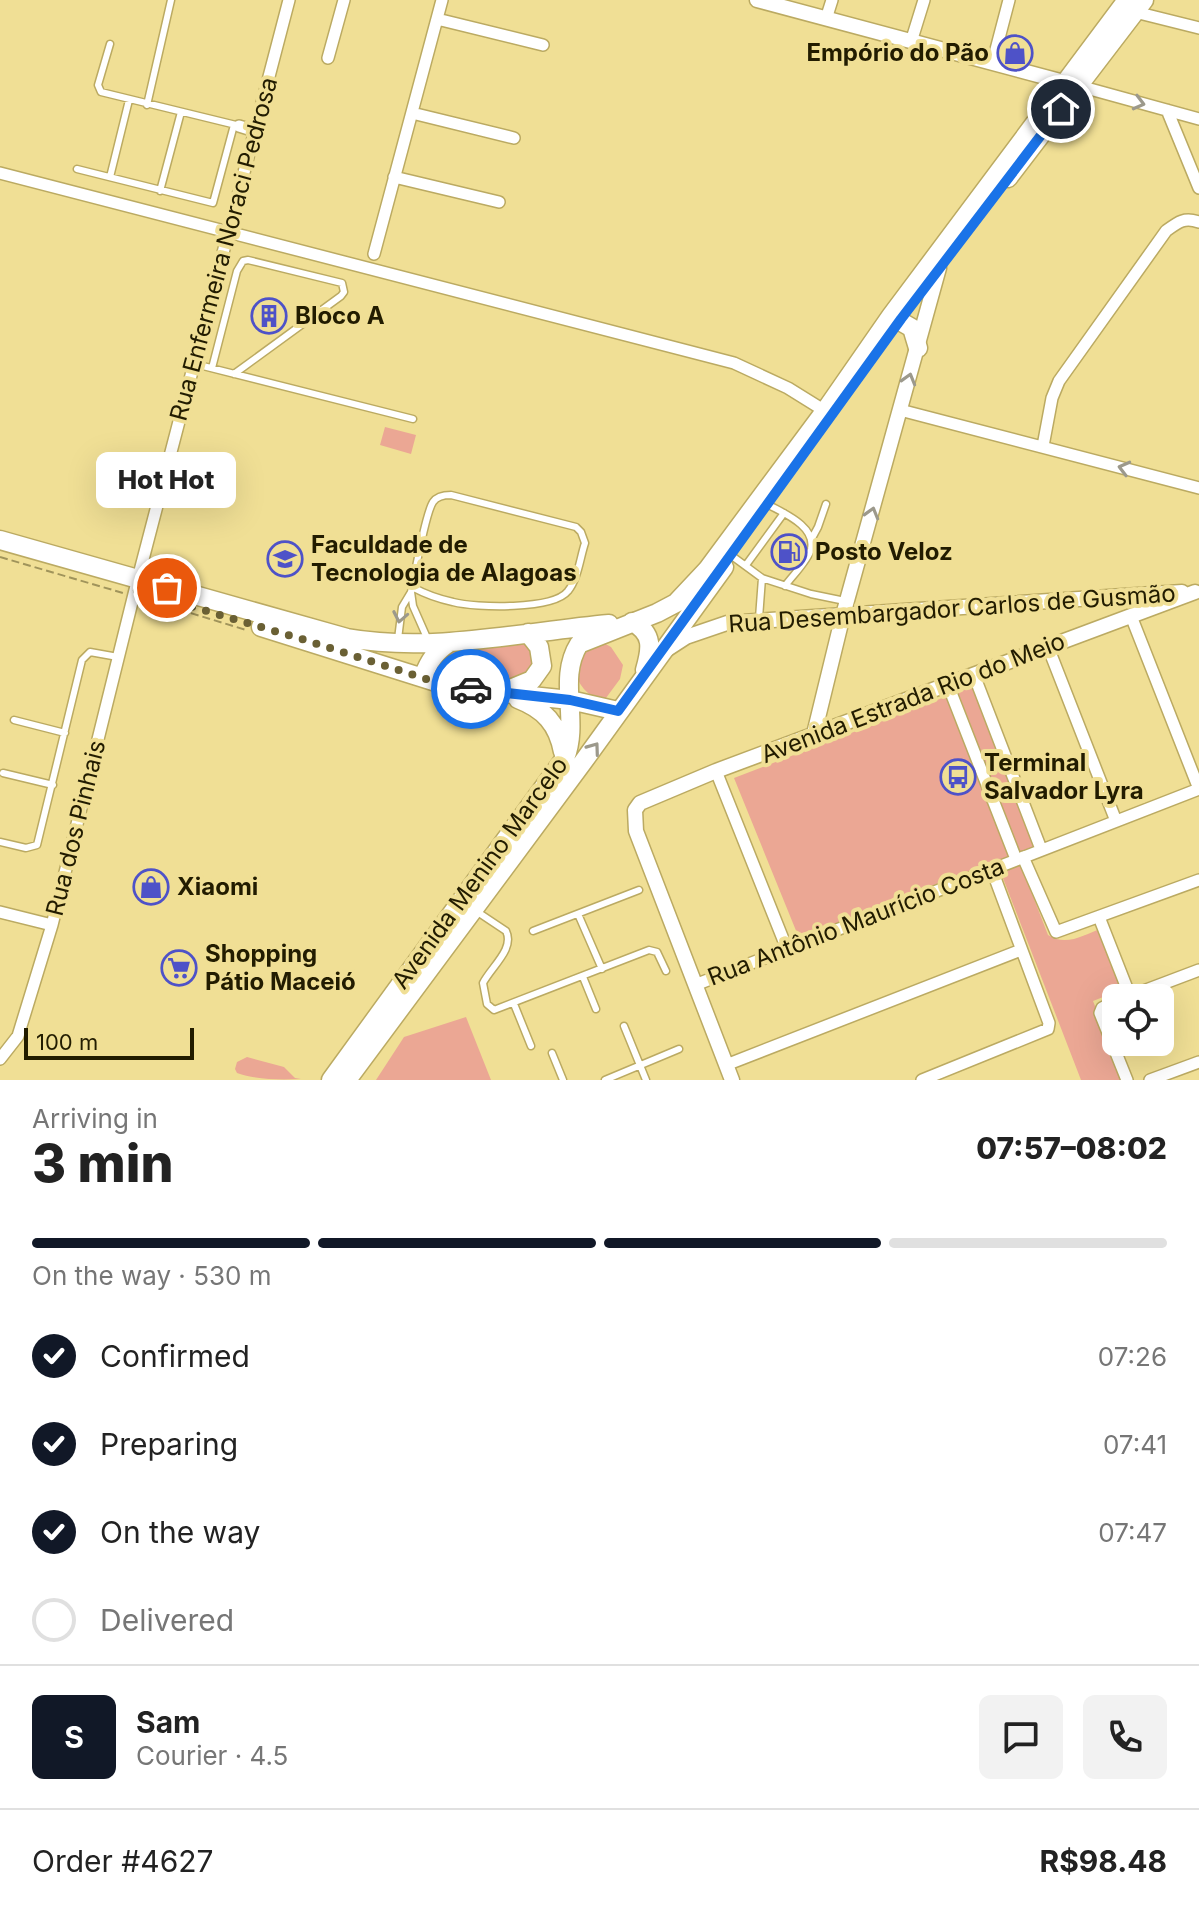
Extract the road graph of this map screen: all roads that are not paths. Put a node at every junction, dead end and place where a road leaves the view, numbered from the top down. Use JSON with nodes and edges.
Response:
{"nodes":[{"id":1,"x":171,"y":0,"type":"edge"},
{"id":2,"x":289,"y":0,"type":"edge"},
{"id":3,"x":344,"y":0,"type":"edge"},
{"id":4,"x":442,"y":0,"type":"edge"},
{"id":5,"x":757,"y":0,"type":"edge"},
{"id":6,"x":832,"y":0,"type":"edge"},
{"id":7,"x":924,"y":0,"type":"edge"},
{"id":8,"x":1009,"y":0,"type":"edge"},
{"id":9,"x":1135,"y":4,"type":"edge"},
{"id":10,"x":437,"y":19,"type":"junction"},
{"id":11,"x":826,"y":19,"type":"junction"},
{"id":12,"x":1199,"y":28,"type":"edge"},
{"id":13,"x":911,"y":42,"type":"junction"},
{"id":14,"x":110,"y":44,"type":"dead end"},
{"id":15,"x":543,"y":45,"type":"dead end"},
{"id":16,"x":328,"y":58,"type":"dead end"},
{"id":17,"x":993,"y":61,"type":"junction"},
{"id":18,"x":1072,"y":84,"type":"junction"},
{"id":19,"x":129,"y":100,"type":"junction"},
{"id":20,"x":147,"y":105,"type":"junction"},
{"id":21,"x":1167,"y":110,"type":"junction"},
{"id":22,"x":181,"y":112,"type":"junction"},
{"id":23,"x":412,"y":113,"type":"junction"},
{"id":24,"x":1199,"y":119,"type":"edge"},
{"id":25,"x":237,"y":126,"type":"junction"},
{"id":26,"x":255,"y":131,"type":"junction"},
{"id":27,"x":514,"y":138,"type":"dead end"},
{"id":28,"x":77,"y":169,"type":"dead end"},
{"id":29,"x":0,"y":173,"type":"edge"},
{"id":30,"x":110,"y":177,"type":"junction"},
{"id":31,"x":394,"y":177,"type":"junction"},
{"id":32,"x":1199,"y":188,"type":"edge"},
{"id":33,"x":160,"y":191,"type":"junction"},
{"id":34,"x":499,"y":202,"type":"dead end"},
{"id":35,"x":1199,"y":222,"type":"edge"},
{"id":36,"x":228,"y":231,"type":"junction"},
{"id":37,"x":374,"y":254,"type":"dead end"},
{"id":38,"x":939,"y":268,"type":"junction"},
{"id":39,"x":896,"y":318,"type":"junction"},
{"id":40,"x":918,"y":348,"type":"junction"},
{"id":41,"x":195,"y":364,"type":"junction"},
{"id":42,"x":212,"y":368,"type":"junction"},
{"id":43,"x":234,"y":374,"type":"junction"},
{"id":44,"x":900,"y":410,"type":"junction"},
{"id":45,"x":825,"y":411,"type":"junction"},
{"id":46,"x":413,"y":419,"type":"dead end"},
{"id":47,"x":1043,"y":446,"type":"junction"},
{"id":48,"x":1199,"y":488,"type":"edge"},
{"id":49,"x":826,"y":504,"type":"dead end"},
{"id":50,"x":776,"y":509,"type":"junction"},
{"id":51,"x":0,"y":540,"type":"edge"},
{"id":52,"x":811,"y":540,"type":"junction"},
{"id":53,"x":0,"y":551,"type":"edge"},
{"id":54,"x":739,"y":560,"type":"junction"},
{"id":55,"x":762,"y":578,"type":"junction"},
{"id":56,"x":136,"y":585,"type":"junction"},
{"id":57,"x":785,"y":586,"type":"junction"},
{"id":58,"x":412,"y":590,"type":"junction"},
{"id":59,"x":1197,"y":592,"type":"edge"},
{"id":60,"x":1095,"y":597,"type":"junction"},
{"id":61,"x":845,"y":608,"type":"junction"},
{"id":62,"x":1131,"y":616,"type":"junction"},
{"id":63,"x":758,"y":619,"type":"junction"},
{"id":64,"x":632,"y":622,"type":"junction"},
{"id":65,"x":1107,"y":625,"type":"junction"},
{"id":66,"x":528,"y":633,"type":"junction"},
{"id":67,"x":450,"y":642,"type":"junction"},
{"id":68,"x":398,"y":643,"type":"junction"},
{"id":69,"x":429,"y":643,"type":"junction"},
{"id":70,"x":1048,"y":647,"type":"junction"},
{"id":71,"x":662,"y":652,"type":"junction"},
{"id":72,"x":118,"y":657,"type":"junction"},
{"id":73,"x":974,"y":675,"type":"junction"},
{"id":74,"x":423,"y":677,"type":"junction"},
{"id":75,"x":644,"y":677,"type":"junction"},
{"id":76,"x":948,"y":685,"type":"junction"},
{"id":77,"x":498,"y":692,"type":"junction"},
{"id":78,"x":570,"y":700,"type":"junction"},
{"id":79,"x":618,"y":711,"type":"junction"},
{"id":80,"x":14,"y":720,"type":"dead end"},
{"id":81,"x":65,"y":733,"type":"junction"},
{"id":82,"x":814,"y":734,"type":"junction"},
{"id":83,"x":565,"y":758,"type":"junction"},
{"id":84,"x":716,"y":771,"type":"junction"},
{"id":85,"x":3,"y":773,"type":"dead end"},
{"id":86,"x":53,"y":785,"type":"junction"},
{"id":87,"x":1199,"y":789,"type":"edge"},
{"id":88,"x":1116,"y":821,"type":"junction"},
{"id":89,"x":0,"y":842,"type":"edge"},
{"id":90,"x":1041,"y":849,"type":"junction"},
{"id":91,"x":1019,"y":858,"type":"junction"},
{"id":92,"x":992,"y":870,"type":"junction"},
{"id":93,"x":1199,"y":880,"type":"edge"},
{"id":94,"x":639,"y":890,"type":"dead end"},
{"id":95,"x":473,"y":909,"type":"junction"},
{"id":96,"x":0,"y":912,"type":"edge"},
{"id":97,"x":578,"y":914,"type":"junction"},
{"id":98,"x":1099,"y":917,"type":"junction"},
{"id":99,"x":52,"y":925,"type":"junction"},
{"id":100,"x":533,"y":931,"type":"dead end"},
{"id":101,"x":787,"y":949,"type":"junction"},
{"id":102,"x":1021,"y":950,"type":"junction"},
{"id":103,"x":602,"y":969,"type":"junction"},
{"id":104,"x":1199,"y":970,"type":"edge"},
{"id":105,"x":666,"y":971,"type":"dead end"},
{"id":106,"x":583,"y":977,"type":"junction"},
{"id":107,"x":1122,"y":984,"type":"edge"},
{"id":108,"x":1162,"y":984,"type":"edge"},
{"id":109,"x":695,"y":985,"type":"junction"},
{"id":110,"x":514,"y":1004,"type":"junction"},
{"id":111,"x":596,"y":1009,"type":"dead end"},
{"id":112,"x":624,"y":1026,"type":"dead end"},
{"id":113,"x":531,"y":1046,"type":"dead end"},
{"id":114,"x":679,"y":1049,"type":"dead end"},
{"id":115,"x":552,"y":1053,"type":"dead end"},
{"id":116,"x":1117,"y":1056,"type":"edge"},
{"id":117,"x":0,"y":1059,"type":"edge"},
{"id":118,"x":1199,"y":1062,"type":"edge"},
{"id":119,"x":640,"y":1065,"type":"junction"},
{"id":120,"x":726,"y":1065,"type":"junction"},
{"id":121,"x":331,"y":1080,"type":"edge"},
{"id":122,"x":347,"y":1080,"type":"edge"},
{"id":123,"x":563,"y":1080,"type":"edge"},
{"id":124,"x":605,"y":1080,"type":"edge"},
{"id":125,"x":646,"y":1080,"type":"edge"},
{"id":126,"x":732,"y":1080,"type":"edge"},
{"id":127,"x":922,"y":1080,"type":"edge"},
{"id":128,"x":1127,"y":1080,"type":"edge"},
{"id":129,"x":1150,"y":1080,"type":"edge"}],
"edges":[{"from":1,"to":20,"type":"lane"},
{"from":2,"to":26,"type":"street","name":"Rua Enfermeira Noraci Pedrosa"},
{"from":3,"to":16,"type":"street"},
{"from":4,"to":10,"type":"street"},
{"from":5,"to":11,"type":"street"},
{"from":6,"to":11,"type":"street"},
{"from":7,"to":13,"type":"street"},
{"from":8,"to":17,"type":"street"},
{"from":9,"to":12,"type":"street"},
{"from":9,"to":18,"type":"main road","name":"Avenida Menino Marcelo"},
{"from":10,"to":15,"type":"street"},
{"from":10,"to":23,"type":"street"},
{"from":11,"to":13,"type":"street"},
{"from":13,"to":17,"type":"street"},
{"from":14,"to":19,"type":"lane"},
{"from":17,"to":18,"type":"street"},
{"from":18,"to":21,"type":"street","one_way":true},
{"from":18,"to":38,"type":"main road","name":"Avenida Menino Marcelo"},
{"from":18,"to":39,"type":"main road","name":"Avenida Menino Marcelo"},
{"from":19,"to":20,"type":"lane"},
{"from":19,"to":30,"type":"lane"},
{"from":20,"to":22,"type":"lane"},
{"from":21,"to":24,"type":"street"},
{"from":21,"to":32,"type":"street"},
{"from":22,"to":25,"type":"lane"},
{"from":22,"to":33,"type":"lane"},
{"from":23,"to":27,"type":"street"},
{"from":23,"to":31,"type":"street"},
{"from":25,"to":26,"type":"street"},
{"from":25,"to":33,"type":"lane"},
{"from":26,"to":36,"type":"street","name":"Rua Enfermeira Noraci Pedrosa"},
{"from":28,"to":30,"type":"lane"},
{"from":29,"to":36,"type":"street"},
{"from":30,"to":33,"type":"lane"},
{"from":31,"to":34,"type":"street"},
{"from":31,"to":37,"type":"street"},
{"from":35,"to":47,"type":"street"},
{"from":36,"to":41,"type":"street","name":"Rua Enfermeira Noraci Pedrosa"},
{"from":36,"to":45,"type":"street"},
{"from":38,"to":39,"type":"main road","name":"Avenida Menino Marcelo"},
{"from":38,"to":40,"type":"street"},
{"from":39,"to":40,"type":"main road"},
{"from":39,"to":45,"type":"main road","name":"Avenida Menino Marcelo"},
{"from":39,"to":50,"type":"main road","name":"Avenida Menino Marcelo"},
{"from":44,"to":40,"type":"street","one_way":true},
{"from":41,"to":42,"type":"lane"},
{"from":41,"to":56,"type":"street","name":"Rua Enfermeira Noraci Pedrosa"},
{"from":42,"to":43,"type":"lane"},
{"from":42,"to":43,"type":"lane"},
{"from":43,"to":46,"type":"lane"},
{"from":44,"to":47,"type":"street"},
{"from":61,"to":44,"type":"street","one_way":true},
{"from":45,"to":64,"type":"main road","name":"Avenida Menino Marcelo"},
{"from":48,"to":47,"type":"street","one_way":true},
{"from":49,"to":52,"type":"lane"},
{"from":50,"to":52,"type":"lane"},
{"from":50,"to":54,"type":"main road","name":"Avenida Menino Marcelo"},
{"from":51,"to":56,"type":"main road"},
{"from":52,"to":57,"type":"lane"},
{"from":53,"to":56,"type":"main road"},
{"from":54,"to":55,"type":"lane"},
{"from":54,"to":71,"type":"main road","name":"Avenida Menino Marcelo"},
{"from":55,"to":57,"type":"lane"},
{"from":55,"to":63,"type":"lane"},
{"from":56,"to":68,"type":"main road"},
{"from":56,"to":72,"type":"street","name":"Rua dos Pinhais"},
{"from":56,"to":74,"type":"main road"},
{"from":57,"to":61,"type":"lane"},
{"from":58,"to":58,"type":"lane"},
{"from":58,"to":68,"type":"lane","one_way":true},
{"from":58,"to":69,"type":"lane"},
{"from":59,"to":60,"type":"street","name":"Rua Desembargador Carlos de Gusmão"},
{"from":59,"to":62,"type":"street","name":"Avenida Estrada Rio do Meio"},
{"from":60,"to":61,"type":"street","name":"Rua Desembargador Carlos de Gusmão"},
{"from":60,"to":65,"type":"street"},
{"from":61,"to":63,"type":"street","name":"Rua Desembargador Carlos de Gusmão"},
{"from":61,"to":82,"type":"street"},
{"from":62,"to":65,"type":"street","name":"Avenida Estrada Rio do Meio"},
{"from":62,"to":87,"type":"street"},
{"from":63,"to":71,"type":"street","name":"Rua Desembargador Carlos de Gusmão"},
{"from":64,"to":66,"type":"main road"},
{"from":64,"to":75,"type":"main road"},
{"from":64,"to":78,"type":"main road","name":"Avenida Menino Marcelo"},
{"from":65,"to":70,"type":"street","name":"Avenida Estrada Rio do Meio"},
{"from":66,"to":67,"type":"main road"},
{"from":66,"to":77,"type":"main road"},
{"from":67,"to":69,"type":"main road"},
{"from":67,"to":74,"type":"main road"},
{"from":68,"to":69,"type":"main road"},
{"from":70,"to":73,"type":"street","name":"Avenida Estrada Rio do Meio"},
{"from":70,"to":88,"type":"street"},
{"from":71,"to":75,"type":"main road","name":"Avenida Menino Marcelo"},
{"from":72,"to":81,"type":"lane"},
{"from":72,"to":99,"type":"street","name":"Rua dos Pinhais"},
{"from":73,"to":76,"type":"street","name":"Avenida Estrada Rio do Meio"},
{"from":73,"to":90,"type":"street"},
{"from":74,"to":77,"type":"main road"},
{"from":75,"to":79,"type":"main road","name":"Avenida Menino Marcelo"},
{"from":76,"to":82,"type":"street","name":"Avenida Estrada Rio do Meio"},
{"from":76,"to":91,"type":"street"},
{"from":77,"to":78,"type":"main road"},
{"from":77,"to":83,"type":"main road"},
{"from":78,"to":79,"type":"main road"},
{"from":78,"to":83,"type":"main road","name":"Avenida Menino Marcelo"},
{"from":95,"to":79,"type":"main road","name":"Avenida Menino Marcelo","one_way":true},
{"from":80,"to":81,"type":"lane"},
{"from":81,"to":86,"type":"lane"},
{"from":82,"to":84,"type":"street","name":"Avenida Estrada Rio do Meio"},
{"from":83,"to":121,"type":"main road","name":"Avenida Menino Marcelo"},
{"from":84,"to":101,"type":"street"},
{"from":84,"to":109,"type":"street","name":"Avenida Estrada Rio do Meio"},
{"from":85,"to":86,"type":"lane"},
{"from":86,"to":89,"type":"lane"},
{"from":87,"to":88,"type":"street","name":"Rua Antônio Maurício Costa"},
{"from":88,"to":90,"type":"street","name":"Rua Antônio Maurício Costa"},
{"from":90,"to":91,"type":"street","name":"Rua Antônio Maurício Costa"},
{"from":91,"to":92,"type":"street","name":"Rua Antônio Maurício Costa"},
{"from":91,"to":98,"type":"street"},
{"from":92,"to":101,"type":"street","name":"Rua Antônio Maurício Costa"},
{"from":92,"to":102,"type":"street"},
{"from":93,"to":98,"type":"street"},
{"from":94,"to":97,"type":"lane"},
{"from":95,"to":110,"type":"lane"},
{"from":95,"to":122,"type":"main road","name":"Avenida Menino Marcelo"},
{"from":96,"to":99,"type":"street"},
{"from":97,"to":100,"type":"lane"},
{"from":97,"to":103,"type":"lane"},
{"from":98,"to":107,"type":"street"},
{"from":99,"to":117,"type":"street","name":"Rua dos Pinhais"},
{"from":101,"to":109,"type":"street","name":"Rua Antônio Maurício Costa"},
{"from":102,"to":120,"type":"street"},
{"from":102,"to":127,"type":"street"},
{"from":103,"to":105,"type":"lane"},
{"from":103,"to":106,"type":"lane"},
{"from":104,"to":108,"type":"street"},
{"from":106,"to":110,"type":"lane"},
{"from":106,"to":111,"type":"lane"},
{"from":109,"to":120,"type":"street"},
{"from":110,"to":113,"type":"lane"},
{"from":112,"to":119,"type":"lane"},
{"from":114,"to":119,"type":"lane"},
{"from":115,"to":123,"type":"lane"},
{"from":116,"to":128,"type":"street"},
{"from":118,"to":129,"type":"street"},
{"from":119,"to":124,"type":"lane"},
{"from":119,"to":125,"type":"lane"},
{"from":120,"to":126,"type":"street"}]}
